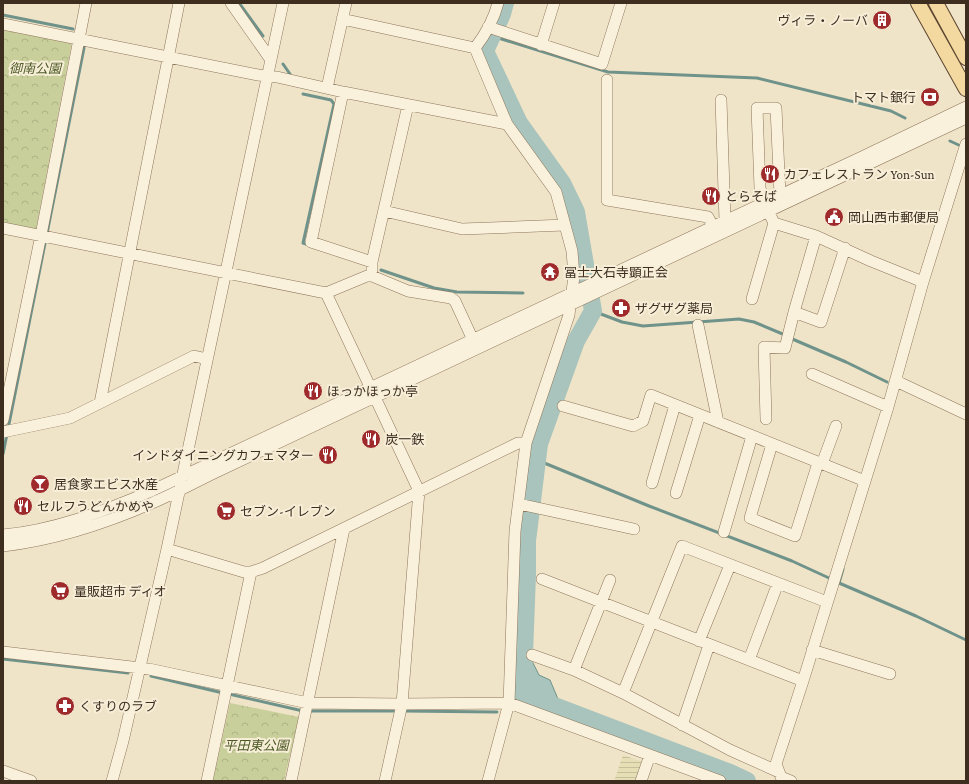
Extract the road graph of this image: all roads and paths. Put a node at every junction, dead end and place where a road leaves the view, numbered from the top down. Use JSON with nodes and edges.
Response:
{"nodes":[{"id":1,"x":86,"y":3,"type":"edge"},
{"id":2,"x":179,"y":3,"type":"edge"},
{"id":3,"x":231,"y":3,"type":"edge"},
{"id":4,"x":283,"y":3,"type":"edge"},
{"id":5,"x":346,"y":3,"type":"edge"},
{"id":6,"x":498,"y":3,"type":"edge"},
{"id":7,"x":554,"y":3,"type":"edge"},
{"id":8,"x":621,"y":3,"type":"edge"},
{"id":9,"x":918,"y":3,"type":"edge"},
{"id":10,"x":936,"y":3,"type":"edge"},
{"id":11,"x":342,"y":19,"type":"junction"},
{"id":12,"x":3,"y":24,"type":"edge"},
{"id":13,"x":492,"y":28,"type":"junction"},
{"id":14,"x":960,"y":38,"type":"edge"},
{"id":15,"x":79,"y":40,"type":"junction"},
{"id":16,"x":541,"y":45,"type":"junction"},
{"id":17,"x":475,"y":48,"type":"junction"},
{"id":18,"x":168,"y":57,"type":"junction"},
{"id":19,"x":966,"y":58,"type":"edge"},
{"id":20,"x":271,"y":60,"type":"junction"},
{"id":21,"x":268,"y":75,"type":"junction"},
{"id":22,"x":607,"y":80,"type":"dead end"},
{"id":23,"x":964,"y":81,"type":"edge"},
{"id":24,"x":327,"y":88,"type":"junction"},
{"id":25,"x":343,"y":92,"type":"junction"},
{"id":26,"x":721,"y":100,"type":"dead end"},
{"id":27,"x":408,"y":105,"type":"junction"},
{"id":28,"x":966,"y":107,"type":"edge"},
{"id":29,"x":966,"y":118,"type":"edge"},
{"id":30,"x":508,"y":124,"type":"junction"},
{"id":31,"x":965,"y":147,"type":"edge"},
{"id":32,"x":780,"y":195,"type":"junction"},
{"id":33,"x":766,"y":207,"type":"junction"},
{"id":34,"x":384,"y":211,"type":"junction"},
{"id":35,"x":725,"y":221,"type":"junction"},
{"id":36,"x":774,"y":223,"type":"junction"},
{"id":37,"x":566,"y":225,"type":"junction"},
{"id":38,"x":3,"y":228,"type":"edge"},
{"id":39,"x":715,"y":231,"type":"junction"},
{"id":40,"x":45,"y":236,"type":"junction"},
{"id":41,"x":816,"y":236,"type":"junction"},
{"id":42,"x":845,"y":248,"type":"junction"},
{"id":43,"x":130,"y":253,"type":"junction"},
{"id":44,"x":372,"y":262,"type":"junction"},
{"id":45,"x":226,"y":273,"type":"junction"},
{"id":46,"x":372,"y":276,"type":"junction"},
{"id":47,"x":923,"y":282,"type":"junction"},
{"id":48,"x":572,"y":292,"type":"junction"},
{"id":49,"x":326,"y":293,"type":"junction"},
{"id":50,"x":752,"y":298,"type":"dead end"},
{"id":51,"x":570,"y":306,"type":"junction"},
{"id":52,"x":794,"y":312,"type":"junction"},
{"id":53,"x":698,"y":325,"type":"dead end"},
{"id":54,"x":473,"y":340,"type":"junction"},
{"id":55,"x":207,"y":359,"type":"junction"},
{"id":56,"x":812,"y":374,"type":"dead end"},
{"id":57,"x":896,"y":381,"type":"junction"},
{"id":58,"x":373,"y":392,"type":"junction"},
{"id":59,"x":100,"y":403,"type":"junction"},
{"id":60,"x":675,"y":405,"type":"junction"},
{"id":61,"x":563,"y":406,"type":"dead end"},
{"id":62,"x":888,"y":407,"type":"junction"},
{"id":63,"x":966,"y":414,"type":"edge"},
{"id":64,"x":700,"y":415,"type":"junction"},
{"id":65,"x":766,"y":419,"type":"dead end"},
{"id":66,"x":3,"y":420,"type":"edge"},
{"id":67,"x":718,"y":422,"type":"junction"},
{"id":68,"x":836,"y":426,"type":"dead end"},
{"id":69,"x":6,"y":432,"type":"edge"},
{"id":70,"x":752,"y":436,"type":"junction"},
{"id":71,"x":526,"y":443,"type":"junction"},
{"id":72,"x":772,"y":444,"type":"junction"},
{"id":73,"x":820,"y":463,"type":"junction"},
{"id":74,"x":183,"y":476,"type":"junction"},
{"id":75,"x":865,"y":481,"type":"junction"},
{"id":76,"x":652,"y":483,"type":"dead end"},
{"id":77,"x":180,"y":489,"type":"junction"},
{"id":78,"x":419,"y":491,"type":"junction"},
{"id":79,"x":676,"y":493,"type":"dead end"},
{"id":80,"x":521,"y":505,"type":"junction"},
{"id":81,"x":344,"y":529,"type":"junction"},
{"id":82,"x":634,"y":529,"type":"dead end"},
{"id":83,"x":724,"y":532,"type":"dead end"},
{"id":84,"x":3,"y":535,"type":"edge"},
{"id":85,"x":3,"y":546,"type":"edge"},
{"id":86,"x":167,"y":549,"type":"junction"},
{"id":87,"x":730,"y":564,"type":"junction"},
{"id":88,"x":251,"y":572,"type":"junction"},
{"id":89,"x":542,"y":579,"type":"dead end"},
{"id":90,"x":610,"y":580,"type":"dead end"},
{"id":91,"x":778,"y":583,"type":"junction"},
{"id":92,"x":827,"y":602,"type":"junction"},
{"id":93,"x":601,"y":603,"type":"junction"},
{"id":94,"x":652,"y":623,"type":"junction"},
{"id":95,"x":704,"y":643,"type":"junction"},
{"id":96,"x":812,"y":650,"type":"junction"},
{"id":97,"x":3,"y":652,"type":"edge"},
{"id":98,"x":532,"y":655,"type":"dead end"},
{"id":99,"x":749,"y":660,"type":"junction"},
{"id":100,"x":140,"y":668,"type":"junction"},
{"id":101,"x":574,"y":670,"type":"junction"},
{"id":102,"x":890,"y":674,"type":"dead end"},
{"id":103,"x":803,"y":681,"type":"junction"},
{"id":104,"x":226,"y":691,"type":"junction"},
{"id":105,"x":623,"y":693,"type":"junction"},
{"id":106,"x":509,"y":703,"type":"junction"},
{"id":107,"x":307,"y":708,"type":"junction"},
{"id":108,"x":401,"y":709,"type":"junction"},
{"id":109,"x":682,"y":724,"type":"junction"},
{"id":110,"x":650,"y":755,"type":"junction"},
{"id":111,"x":3,"y":771,"type":"edge"},
{"id":112,"x":779,"y":772,"type":"junction"},
{"id":113,"x":31,"y":781,"type":"edge"},
{"id":114,"x":112,"y":781,"type":"edge"},
{"id":115,"x":207,"y":781,"type":"edge"},
{"id":116,"x":291,"y":781,"type":"edge"},
{"id":117,"x":385,"y":781,"type":"edge"},
{"id":118,"x":488,"y":781,"type":"edge"},
{"id":119,"x":641,"y":781,"type":"edge"},
{"id":120,"x":720,"y":781,"type":"edge"},
{"id":121,"x":791,"y":781,"type":"edge"}],
"edges":[{"from":1,"to":15,"type":"street"},
{"from":2,"to":18,"type":"street"},
{"from":3,"to":20,"type":"street"},
{"from":4,"to":20,"type":"street"},
{"from":5,"to":11,"type":"street"},
{"from":6,"to":13,"type":"street"},
{"from":7,"to":16,"type":"street"},
{"from":8,"to":16,"type":"street"},
{"from":9,"to":23,"type":"main road"},
{"from":10,"to":14,"type":"main road"},
{"from":11,"to":17,"type":"street"},
{"from":11,"to":24,"type":"street"},
{"from":12,"to":15,"type":"street"},
{"from":13,"to":16,"type":"street"},
{"from":13,"to":17,"type":"street"},
{"from":14,"to":19,"type":"main road"},
{"from":15,"to":18,"type":"street"},
{"from":15,"to":40,"type":"street"},
{"from":17,"to":30,"type":"street"},
{"from":18,"to":21,"type":"street"},
{"from":18,"to":43,"type":"street"},
{"from":20,"to":21,"type":"street"},
{"from":21,"to":24,"type":"street"},
{"from":21,"to":45,"type":"street"},
{"from":22,"to":39,"type":"street"},
{"from":24,"to":25,"type":"street"},
{"from":25,"to":27,"type":"street"},
{"from":25,"to":44,"type":"street"},
{"from":26,"to":35,"type":"street"},
{"from":27,"to":30,"type":"street"},
{"from":27,"to":34,"type":"street"},
{"from":28,"to":32,"type":"street"},
{"from":29,"to":33,"type":"street"},
{"from":30,"to":37,"type":"street"},
{"from":31,"to":47,"type":"street"},
{"from":32,"to":33,"type":"street"},
{"from":32,"to":33,"type":"street"},
{"from":33,"to":35,"type":"street"},
{"from":33,"to":36,"type":"street"},
{"from":33,"to":39,"type":"street"},
{"from":34,"to":37,"type":"street"},
{"from":34,"to":44,"type":"street"},
{"from":35,"to":39,"type":"street"},
{"from":36,"to":41,"type":"street"},
{"from":36,"to":50,"type":"street"},
{"from":37,"to":48,"type":"street"},
{"from":38,"to":40,"type":"street"},
{"from":39,"to":48,"type":"street"},
{"from":39,"to":51,"type":"street"},
{"from":40,"to":43,"type":"street"},
{"from":40,"to":66,"type":"street"},
{"from":41,"to":42,"type":"street"},
{"from":41,"to":52,"type":"street"},
{"from":42,"to":47,"type":"street"},
{"from":42,"to":52,"type":"street"},
{"from":43,"to":45,"type":"street"},
{"from":43,"to":59,"type":"street"},
{"from":44,"to":46,"type":"street"},
{"from":45,"to":49,"type":"street"},
{"from":45,"to":55,"type":"street"},
{"from":46,"to":49,"type":"street"},
{"from":46,"to":54,"type":"street"},
{"from":47,"to":57,"type":"street"},
{"from":48,"to":51,"type":"street"},
{"from":48,"to":54,"type":"street"},
{"from":49,"to":58,"type":"street"},
{"from":51,"to":58,"type":"street"},
{"from":51,"to":71,"type":"street"},
{"from":52,"to":65,"type":"street"},
{"from":53,"to":67,"type":"street"},
{"from":54,"to":58,"type":"street"},
{"from":55,"to":59,"type":"street"},
{"from":55,"to":74,"type":"street"},
{"from":56,"to":62,"type":"street"},
{"from":57,"to":62,"type":"street"},
{"from":57,"to":63,"type":"street"},
{"from":58,"to":74,"type":"street"},
{"from":58,"to":77,"type":"street"},
{"from":58,"to":78,"type":"street"},
{"from":59,"to":69,"type":"street"},
{"from":60,"to":61,"type":"street"},
{"from":60,"to":64,"type":"street"},
{"from":60,"to":76,"type":"street"},
{"from":62,"to":75,"type":"street"},
{"from":64,"to":67,"type":"street"},
{"from":64,"to":79,"type":"street"},
{"from":67,"to":70,"type":"street"},
{"from":68,"to":73,"type":"street"},
{"from":70,"to":72,"type":"street"},
{"from":70,"to":83,"type":"street"},
{"from":71,"to":78,"type":"street"},
{"from":71,"to":80,"type":"street"},
{"from":72,"to":73,"type":"street"},
{"from":72,"to":73,"type":"street"},
{"from":73,"to":75,"type":"street"},
{"from":74,"to":77,"type":"street"},
{"from":74,"to":84,"type":"street"},
{"from":75,"to":92,"type":"street"},
{"from":77,"to":85,"type":"street"},
{"from":77,"to":86,"type":"street"},
{"from":78,"to":81,"type":"street"},
{"from":78,"to":108,"type":"street"},
{"from":80,"to":82,"type":"street"},
{"from":80,"to":106,"type":"street"},
{"from":81,"to":88,"type":"street"},
{"from":81,"to":107,"type":"street"},
{"from":86,"to":88,"type":"street"},
{"from":86,"to":100,"type":"street"},
{"from":87,"to":91,"type":"street"},
{"from":87,"to":94,"type":"street"},
{"from":87,"to":95,"type":"street"},
{"from":88,"to":104,"type":"street"},
{"from":89,"to":93,"type":"street"},
{"from":90,"to":93,"type":"street"},
{"from":91,"to":92,"type":"street"},
{"from":91,"to":99,"type":"street"},
{"from":92,"to":96,"type":"street"},
{"from":93,"to":94,"type":"street"},
{"from":93,"to":101,"type":"street"},
{"from":94,"to":95,"type":"street"},
{"from":94,"to":105,"type":"street"},
{"from":95,"to":99,"type":"street"},
{"from":95,"to":109,"type":"street"},
{"from":96,"to":102,"type":"street"},
{"from":96,"to":103,"type":"street"},
{"from":97,"to":100,"type":"street"},
{"from":98,"to":101,"type":"street"},
{"from":99,"to":103,"type":"street"},
{"from":100,"to":104,"type":"street"},
{"from":100,"to":114,"type":"street"},
{"from":101,"to":105,"type":"street"},
{"from":103,"to":112,"type":"street"},
{"from":104,"to":107,"type":"street"},
{"from":104,"to":115,"type":"street"},
{"from":105,"to":109,"type":"street"},
{"from":106,"to":108,"type":"street"},
{"from":106,"to":110,"type":"street"},
{"from":106,"to":118,"type":"street"},
{"from":107,"to":108,"type":"street"},
{"from":107,"to":116,"type":"street"},
{"from":108,"to":117,"type":"street"},
{"from":109,"to":112,"type":"street"},
{"from":110,"to":119,"type":"street"},
{"from":110,"to":120,"type":"street"},
{"from":111,"to":113,"type":"street"},
{"from":112,"to":121,"type":"street"}]}
